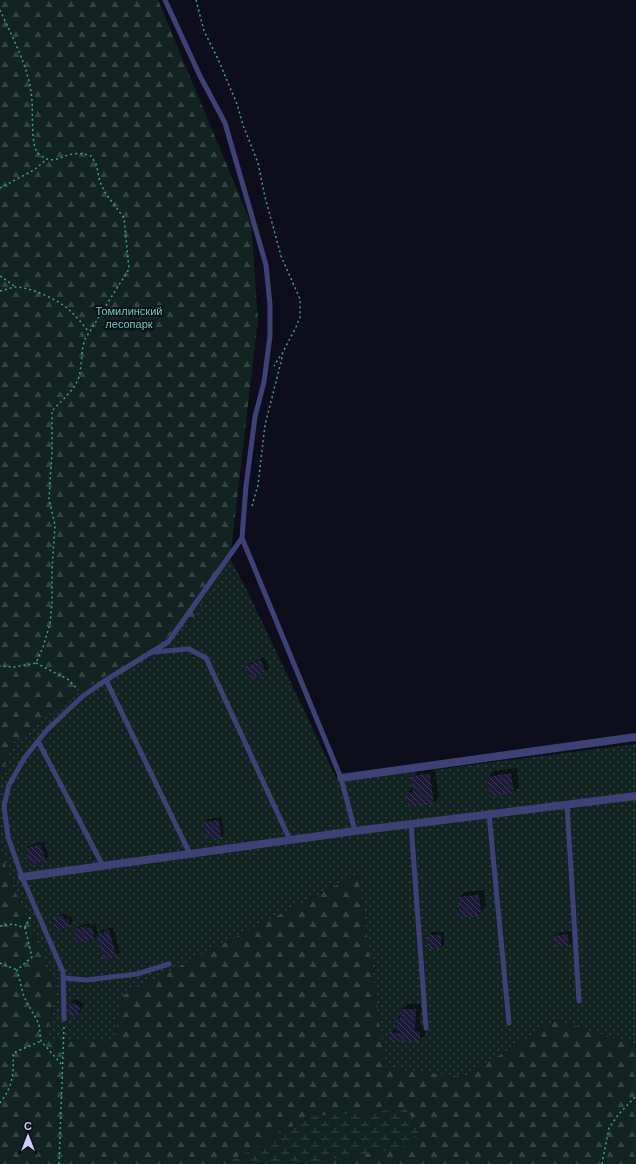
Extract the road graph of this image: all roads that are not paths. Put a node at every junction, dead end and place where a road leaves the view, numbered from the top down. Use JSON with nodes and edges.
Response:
{"nodes":[{"id":1,"x":165,"y":0,"type":"edge"},
{"id":2,"x":242,"y":538,"type":"junction"},
{"id":3,"x":152,"y":652,"type":"junction"},
{"id":4,"x":106,"y":680,"type":"junction"},
{"id":5,"x":636,"y":737,"type":"edge"},
{"id":6,"x":38,"y":741,"type":"junction"},
{"id":7,"x":341,"y":778,"type":"junction"},
{"id":8,"x":636,"y":796,"type":"edge"},
{"id":9,"x":567,"y":804,"type":"junction"},
{"id":10,"x":489,"y":814,"type":"junction"},
{"id":11,"x":411,"y":824,"type":"junction"},
{"id":12,"x":355,"y":831,"type":"junction"},
{"id":13,"x":290,"y":840,"type":"junction"},
{"id":14,"x":190,"y":854,"type":"junction"},
{"id":15,"x":103,"y":866,"type":"junction"},
{"id":16,"x":22,"y":877,"type":"junction"},
{"id":17,"x":169,"y":964,"type":"dead end"},
{"id":18,"x":64,"y":978,"type":"junction"},
{"id":19,"x":579,"y":1001,"type":"dead end"},
{"id":20,"x":64,"y":1019,"type":"road end"},
{"id":21,"x":509,"y":1023,"type":"dead end"},
{"id":22,"x":426,"y":1028,"type":"dead end"}],
"edges":[{"from":1,"to":2,"type":"lane"},
{"from":2,"to":3,"type":"lane"},
{"from":2,"to":7,"type":"lane"},
{"from":3,"to":4,"type":"lane"},
{"from":3,"to":13,"type":"lane"},
{"from":4,"to":6,"type":"lane"},
{"from":4,"to":14,"type":"lane"},
{"from":5,"to":7,"type":"street"},
{"from":6,"to":15,"type":"lane"},
{"from":6,"to":16,"type":"lane"},
{"from":7,"to":12,"type":"lane"},
{"from":8,"to":9,"type":"street"},
{"from":9,"to":10,"type":"street"},
{"from":9,"to":19,"type":"lane"},
{"from":10,"to":11,"type":"street"},
{"from":10,"to":21,"type":"lane"},
{"from":11,"to":12,"type":"street"},
{"from":11,"to":22,"type":"lane"},
{"from":12,"to":13,"type":"street"},
{"from":13,"to":14,"type":"street"},
{"from":14,"to":15,"type":"street"},
{"from":15,"to":16,"type":"street"},
{"from":16,"to":18,"type":"lane"},
{"from":17,"to":18,"type":"lane"},
{"from":18,"to":20,"type":"lane"}]}
